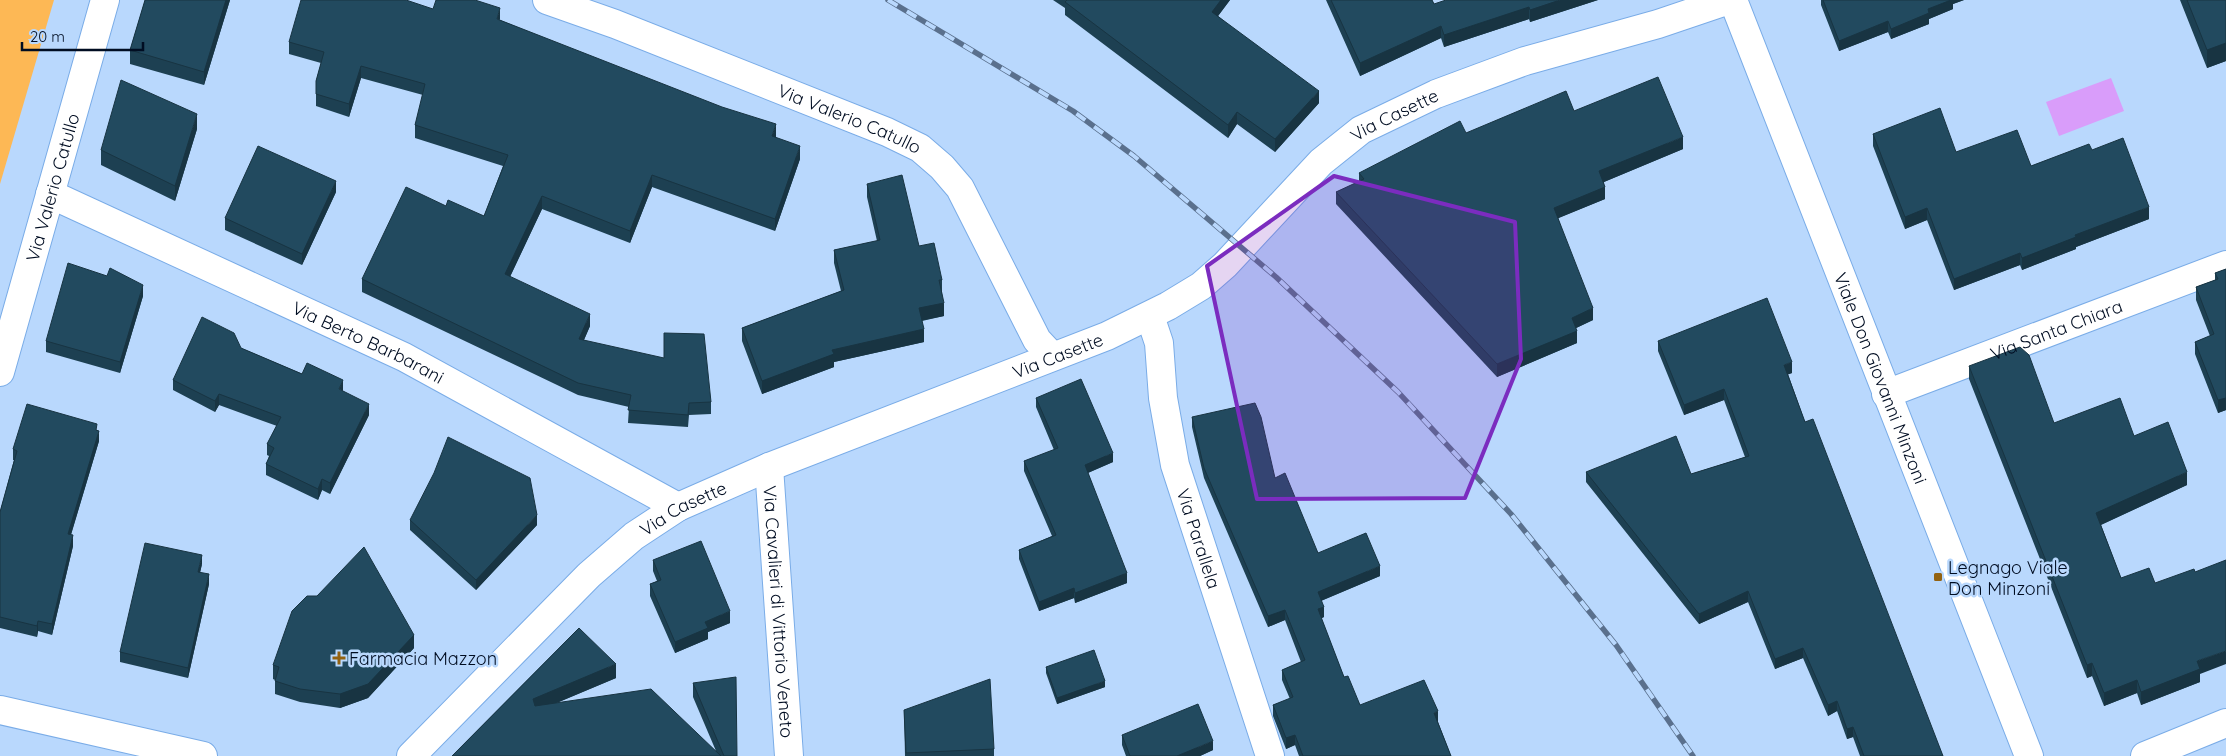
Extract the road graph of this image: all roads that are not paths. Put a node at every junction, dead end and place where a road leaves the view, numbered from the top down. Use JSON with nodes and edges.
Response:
{"nodes":[{"id":1,"x":105,"y":0,"type":"edge"},
{"id":2,"x":548,"y":0,"type":"edge"},
{"id":3,"x":1728,"y":0,"type":"edge"},
{"id":4,"x":1733,"y":0,"type":"edge"},
{"id":5,"x":50,"y":194,"type":"junction"},
{"id":6,"x":2226,"y":265,"type":"edge"},
{"id":7,"x":1150,"y":316,"type":"junction"},
{"id":8,"x":1052,"y":356,"type":"junction"},
{"id":9,"x":0,"y":372,"type":"edge"},
{"id":10,"x":1886,"y":394,"type":"junction"},
{"id":11,"x":769,"y":467,"type":"junction"},
{"id":12,"x":678,"y":507,"type":"junction"},
{"id":13,"x":0,"y":710,"type":"edge"},
{"id":14,"x":2226,"y":723,"type":"edge"},
{"id":15,"x":203,"y":756,"type":"edge"},
{"id":16,"x":411,"y":756,"type":"edge"},
{"id":17,"x":789,"y":756,"type":"edge"},
{"id":18,"x":1270,"y":756,"type":"edge"},
{"id":19,"x":2029,"y":756,"type":"edge"},
{"id":20,"x":2146,"y":756,"type":"edge"}],
"edges":[{"from":1,"to":5,"type":"street","name":"Via Valerio Catullo"},
{"from":2,"to":8,"type":"street","name":"Via Valerio Catullo"},
{"from":3,"to":7,"type":"street","name":"Via Casette"},
{"from":4,"to":10,"type":"street","name":"Viale Don Giovanni Minzoni"},
{"from":5,"to":9,"type":"street","name":"Via Valerio Catullo"},
{"from":5,"to":12,"type":"street","name":"Via Berto Barbarani"},
{"from":6,"to":10,"type":"street","name":"Via Santa Chiara"},
{"from":7,"to":8,"type":"street","name":"Via Casette"},
{"from":7,"to":18,"type":"street","name":"Via Parallela"},
{"from":8,"to":11,"type":"street","name":"Via Casette"},
{"from":10,"to":19,"type":"street","name":"Viale Don Giovanni Minzoni"},
{"from":11,"to":12,"type":"street","name":"Via Casette"},
{"from":11,"to":17,"type":"street","name":"Via Cavalieri di Vittorio Veneto"},
{"from":12,"to":16,"type":"street","name":"Via Casette"},
{"from":13,"to":15,"type":"street"},
{"from":14,"to":20,"type":"street"}]}
